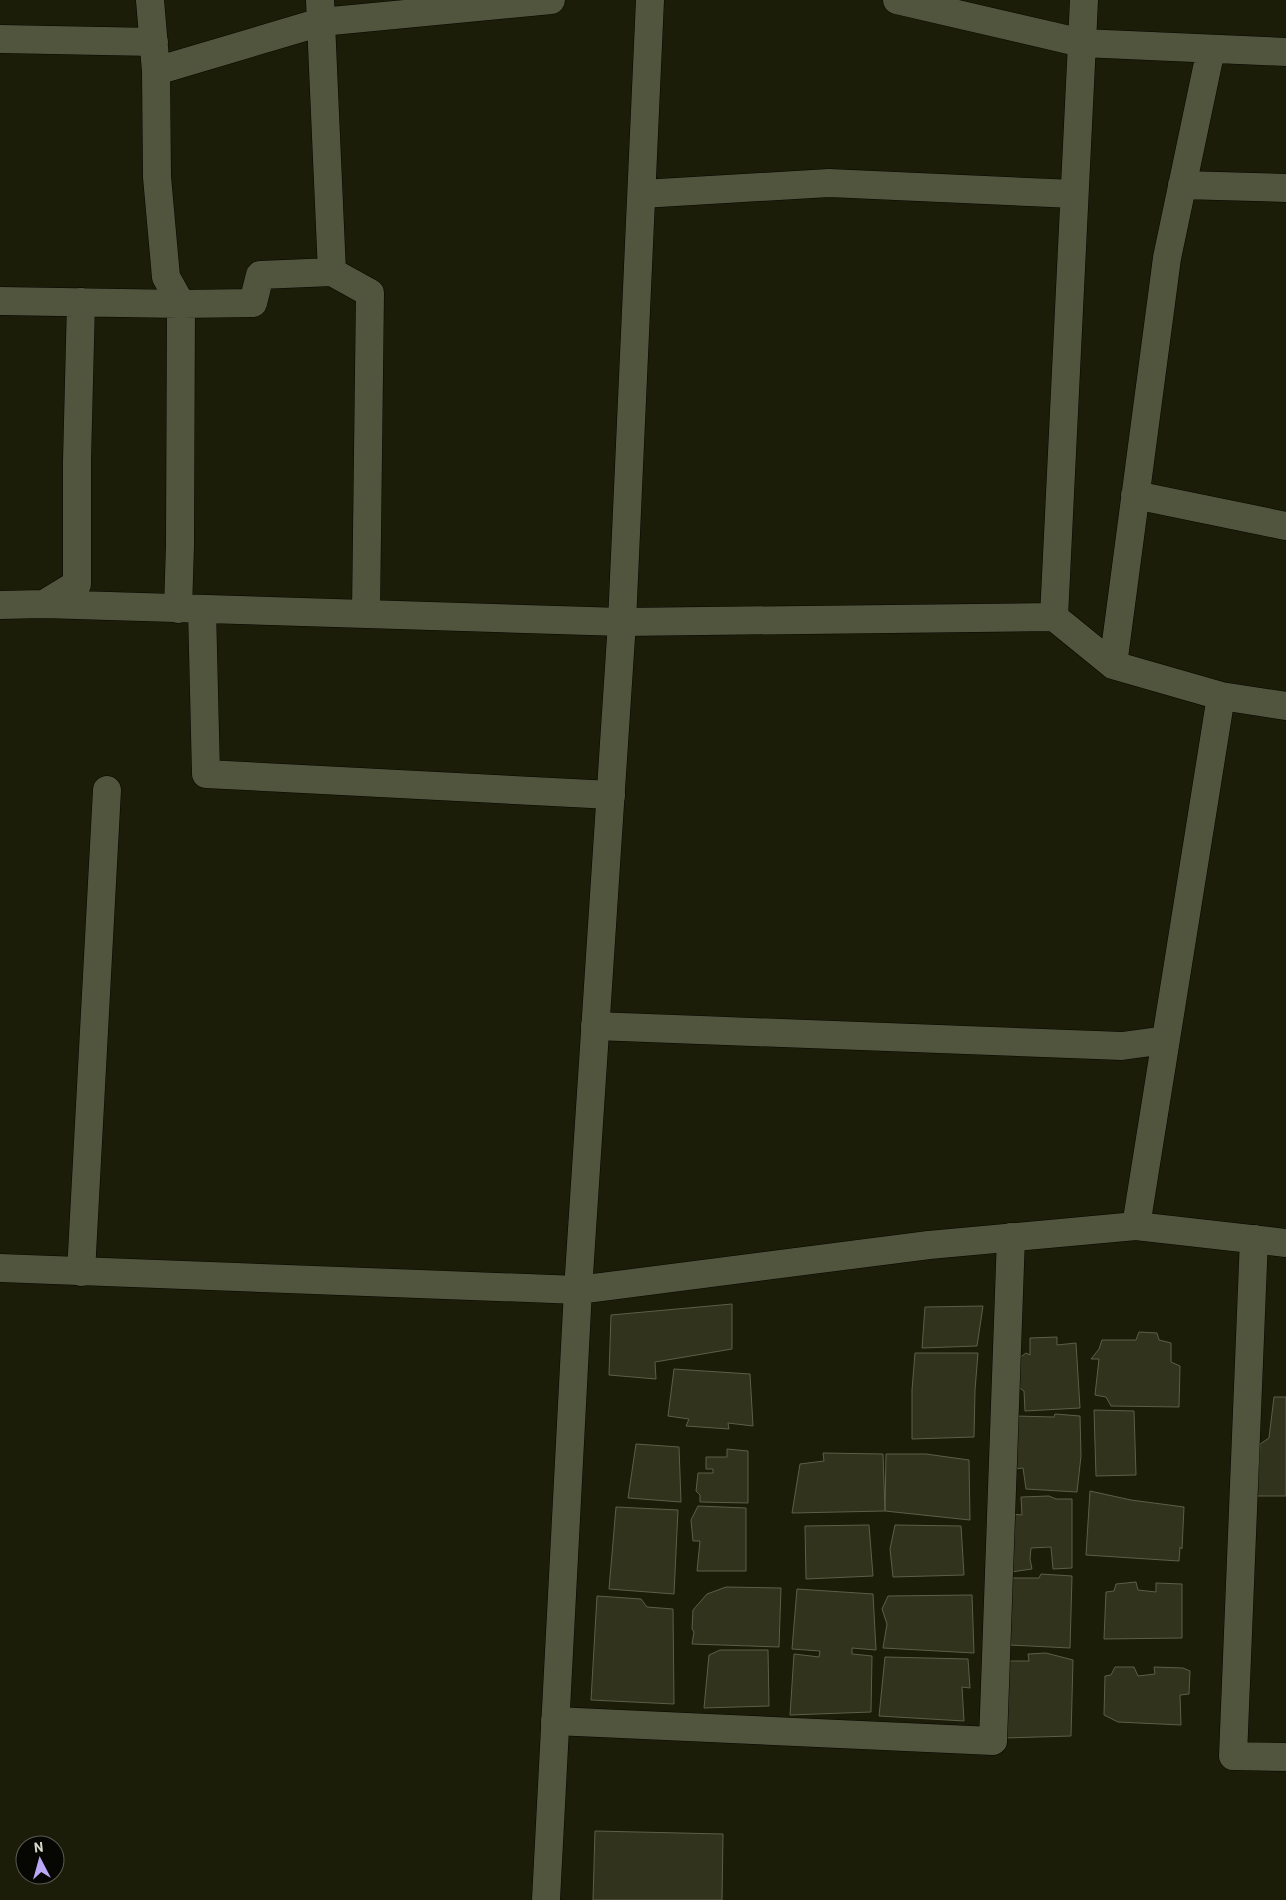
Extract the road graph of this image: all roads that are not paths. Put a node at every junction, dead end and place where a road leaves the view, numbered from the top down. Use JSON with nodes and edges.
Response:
{"nodes":[{"id":1,"x":150,"y":0,"type":"edge"},
{"id":2,"x":551,"y":0,"type":"edge"},
{"id":3,"x":650,"y":0,"type":"edge"},
{"id":4,"x":896,"y":0,"type":"edge"},
{"id":5,"x":1084,"y":0,"type":"edge"},
{"id":6,"x":439,"y":5,"type":"edge"},
{"id":7,"x":320,"y":11,"type":"edge"},
{"id":8,"x":0,"y":39,"type":"edge"},
{"id":9,"x":154,"y":42,"type":"junction"},
{"id":10,"x":1082,"y":43,"type":"junction"},
{"id":11,"x":1211,"y":49,"type":"junction"},
{"id":12,"x":1286,"y":52,"type":"edge"},
{"id":13,"x":156,"y":71,"type":"junction"},
{"id":14,"x":1182,"y":186,"type":"junction"},
{"id":15,"x":1286,"y":188,"type":"edge"},
{"id":16,"x":642,"y":194,"type":"junction"},
{"id":17,"x":1074,"y":194,"type":"junction"},
{"id":18,"x":332,"y":272,"type":"junction"},
{"id":19,"x":0,"y":301,"type":"edge"},
{"id":20,"x":81,"y":302,"type":"junction"},
{"id":21,"x":181,"y":304,"type":"junction"},
{"id":22,"x":1135,"y":495,"type":"junction"},
{"id":23,"x":1286,"y":526,"type":"edge"},
{"id":24,"x":44,"y":604,"type":"junction"},
{"id":25,"x":0,"y":606,"type":"edge"},
{"id":26,"x":190,"y":609,"type":"junction"},
{"id":27,"x":366,"y":614,"type":"junction"},
{"id":28,"x":1054,"y":617,"type":"junction"},
{"id":29,"x":622,"y":622,"type":"junction"},
{"id":30,"x":1113,"y":665,"type":"junction"},
{"id":31,"x":1221,"y":696,"type":"junction"},
{"id":32,"x":1286,"y":706,"type":"edge"},
{"id":33,"x":107,"y":790,"type":"dead end"},
{"id":34,"x":611,"y":795,"type":"junction"},
{"id":35,"x":595,"y":1026,"type":"junction"},
{"id":36,"x":1166,"y":1040,"type":"junction"},
{"id":37,"x":1136,"y":1226,"type":"junction"},
{"id":38,"x":1011,"y":1237,"type":"junction"},
{"id":39,"x":1254,"y":1239,"type":"junction"},
{"id":40,"x":1286,"y":1243,"type":"edge"},
{"id":41,"x":0,"y":1268,"type":"edge"},
{"id":42,"x":81,"y":1272,"type":"junction"},
{"id":43,"x":578,"y":1290,"type":"junction"},
{"id":44,"x":556,"y":1721,"type":"junction"},
{"id":45,"x":1286,"y":1757,"type":"edge"},
{"id":46,"x":546,"y":1900,"type":"edge"}],
"edges":[{"from":1,"to":9,"type":"street"},
{"from":2,"to":6,"type":"street"},
{"from":3,"to":16,"type":"street"},
{"from":4,"to":10,"type":"street"},
{"from":5,"to":10,"type":"street"},
{"from":6,"to":7,"type":"street"},
{"from":7,"to":13,"type":"street"},
{"from":7,"to":18,"type":"street"},
{"from":8,"to":9,"type":"street"},
{"from":9,"to":13,"type":"street"},
{"from":10,"to":11,"type":"street"},
{"from":10,"to":17,"type":"street"},
{"from":11,"to":12,"type":"street"},
{"from":11,"to":14,"type":"street"},
{"from":13,"to":21,"type":"street"},
{"from":14,"to":15,"type":"street"},
{"from":14,"to":22,"type":"street"},
{"from":16,"to":17,"type":"street"},
{"from":16,"to":29,"type":"street"},
{"from":17,"to":28,"type":"street"},
{"from":18,"to":21,"type":"street"},
{"from":18,"to":27,"type":"street"},
{"from":19,"to":20,"type":"street"},
{"from":20,"to":21,"type":"street"},
{"from":20,"to":24,"type":"street"},
{"from":21,"to":26,"type":"street"},
{"from":22,"to":23,"type":"street"},
{"from":22,"to":30,"type":"street"},
{"from":24,"to":25,"type":"street"},
{"from":24,"to":26,"type":"street"},
{"from":26,"to":27,"type":"street"},
{"from":26,"to":34,"type":"street"},
{"from":27,"to":29,"type":"street"},
{"from":28,"to":29,"type":"street"},
{"from":28,"to":30,"type":"street"},
{"from":29,"to":34,"type":"street"},
{"from":30,"to":31,"type":"street"},
{"from":31,"to":32,"type":"street"},
{"from":31,"to":36,"type":"street"},
{"from":33,"to":42,"type":"street"},
{"from":34,"to":35,"type":"street"},
{"from":35,"to":36,"type":"street"},
{"from":35,"to":43,"type":"street"},
{"from":36,"to":37,"type":"street"},
{"from":37,"to":38,"type":"street"},
{"from":37,"to":39,"type":"street"},
{"from":38,"to":43,"type":"street"},
{"from":38,"to":44,"type":"street"},
{"from":39,"to":40,"type":"street"},
{"from":39,"to":45,"type":"street"},
{"from":41,"to":42,"type":"street"},
{"from":42,"to":43,"type":"street"},
{"from":43,"to":44,"type":"street"},
{"from":44,"to":46,"type":"street"}]}
